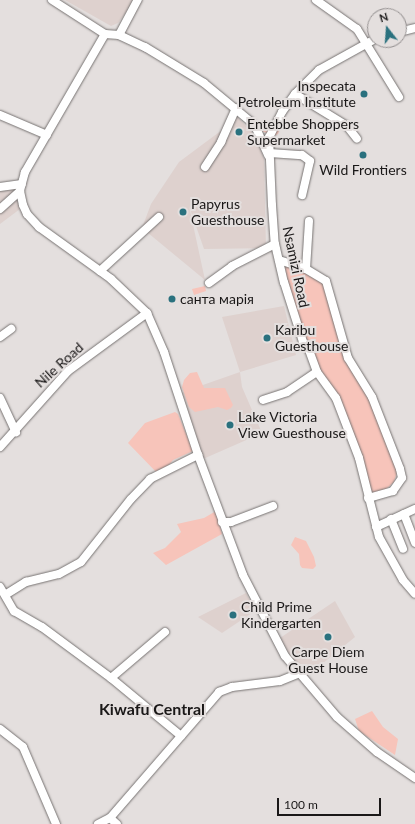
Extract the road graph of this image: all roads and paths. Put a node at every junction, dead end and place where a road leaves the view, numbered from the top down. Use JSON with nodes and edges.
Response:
{"nodes":[{"id":1,"x":52,"y":0,"type":"edge"},
{"id":2,"x":138,"y":0,"type":"edge"},
{"id":3,"x":316,"y":0,"type":"edge"},
{"id":4,"x":105,"y":34,"type":"junction"},
{"id":5,"x":119,"y":35,"type":"junction"},
{"id":6,"x":366,"y":43,"type":"junction"},
{"id":7,"x":295,"y":94,"type":"junction"},
{"id":8,"x":399,"y":97,"type":"dead end"},
{"id":9,"x":236,"y":108,"type":"junction"},
{"id":10,"x":0,"y":115,"type":"edge"},
{"id":11,"x":256,"y":128,"type":"junction"},
{"id":12,"x":47,"y":135,"type":"junction"},
{"id":13,"x":269,"y":137,"type":"junction"},
{"id":14,"x":357,"y":139,"type":"dead end"},
{"id":15,"x":270,"y":153,"type":"junction"},
{"id":16,"x":271,"y":164,"type":"junction"},
{"id":17,"x":205,"y":167,"type":"dead end"},
{"id":18,"x":0,"y":186,"type":"edge"},
{"id":19,"x":21,"y":187,"type":"junction"},
{"id":20,"x":302,"y":195,"type":"dead end"},
{"id":21,"x":0,"y":209,"type":"edge"},
{"id":22,"x":159,"y":217,"type":"dead end"},
{"id":23,"x":309,"y":222,"type":"dead end"},
{"id":24,"x":275,"y":244,"type":"junction"},
{"id":25,"x":279,"y":260,"type":"junction"},
{"id":26,"x":306,"y":269,"type":"junction"},
{"id":27,"x":100,"y":271,"type":"junction"},
{"id":28,"x":209,"y":283,"type":"dead end"},
{"id":29,"x":147,"y":313,"type":"junction"},
{"id":30,"x":11,"y":329,"type":"dead end"},
{"id":31,"x":0,"y":337,"type":"edge"},
{"id":32,"x":317,"y":372,"type":"junction"},
{"id":33,"x":0,"y":398,"type":"edge"},
{"id":34,"x":263,"y":400,"type":"dead end"},
{"id":35,"x":16,"y":432,"type":"junction"},
{"id":36,"x":0,"y":447,"type":"edge"},
{"id":37,"x":198,"y":455,"type":"junction"},
{"id":38,"x":368,"y":498,"type":"junction"},
{"id":39,"x":273,"y":506,"type":"dead end"},
{"id":40,"x":415,"y":509,"type":"edge"},
{"id":41,"x":404,"y":514,"type":"junction"},
{"id":42,"x":391,"y":519,"type":"junction"},
{"id":43,"x":222,"y":522,"type":"junction"},
{"id":44,"x":376,"y":527,"type":"junction"},
{"id":45,"x":415,"y":543,"type":"edge"},
{"id":46,"x":403,"y":549,"type":"dead end"},
{"id":47,"x":0,"y":587,"type":"edge"},
{"id":48,"x":415,"y":594,"type":"edge"},
{"id":49,"x":5,"y":595,"type":"junction"},
{"id":50,"x":165,"y":632,"type":"dead end"},
{"id":51,"x":297,"y":674,"type":"junction"},
{"id":52,"x":112,"y":678,"type":"junction"},
{"id":53,"x":2,"y":734,"type":"edge"},
{"id":54,"x":182,"y":736,"type":"junction"},
{"id":55,"x":415,"y":778,"type":"edge"},
{"id":56,"x":110,"y":818,"type":"junction"},
{"id":57,"x":56,"y":824,"type":"edge"},
{"id":58,"x":98,"y":824,"type":"edge"},
{"id":59,"x":117,"y":824,"type":"edge"}],
"edges":[{"from":1,"to":4,"type":"street"},
{"from":2,"to":5,"type":"street"},
{"from":3,"to":6,"type":"street"},
{"from":4,"to":5,"type":"street"},
{"from":4,"to":12,"type":"street"},
{"from":5,"to":9,"type":"street"},
{"from":6,"to":7,"type":"street"},
{"from":6,"to":8,"type":"street"},
{"from":7,"to":13,"type":"street"},
{"from":7,"to":14,"type":"street"},
{"from":9,"to":11,"type":"street"},
{"from":9,"to":17,"type":"street"},
{"from":10,"to":12,"type":"street"},
{"from":11,"to":13,"type":"street"},
{"from":11,"to":16,"type":"street"},
{"from":12,"to":19,"type":"street"},
{"from":13,"to":15,"type":"street","name":"Nsamizi Road"},
{"from":15,"to":16,"type":"street","name":"Nsamizi Road"},
{"from":15,"to":20,"type":"street"},
{"from":16,"to":24,"type":"street","name":"Nsamizi Road"},
{"from":18,"to":19,"type":"street"},
{"from":19,"to":21,"type":"street"},
{"from":19,"to":27,"type":"street"},
{"from":22,"to":27,"type":"street"},
{"from":23,"to":26,"type":"street"},
{"from":24,"to":25,"type":"street","name":"Nsamizi Road"},
{"from":24,"to":28,"type":"street"},
{"from":25,"to":26,"type":"street"},
{"from":25,"to":32,"type":"street","name":"Nsamizi Road"},
{"from":26,"to":38,"type":"street"},
{"from":27,"to":29,"type":"street"},
{"from":29,"to":35,"type":"street","name":"Nile Road"},
{"from":29,"to":37,"type":"street"},
{"from":30,"to":31,"type":"street"},
{"from":32,"to":34,"type":"street"},
{"from":32,"to":38,"type":"street","name":"Nsamizi Road"},
{"from":33,"to":35,"type":"street"},
{"from":35,"to":36,"type":"street","name":"Nile Road"},
{"from":37,"to":43,"type":"street"},
{"from":37,"to":49,"type":"street"},
{"from":38,"to":44,"type":"street","name":"Nsamizi Road"},
{"from":39,"to":43,"type":"street"},
{"from":40,"to":41,"type":"street"},
{"from":41,"to":42,"type":"street"},
{"from":41,"to":45,"type":"street"},
{"from":42,"to":44,"type":"street"},
{"from":42,"to":46,"type":"street"},
{"from":43,"to":51,"type":"street"},
{"from":44,"to":48,"type":"street","name":"Nsamizi Road"},
{"from":47,"to":49,"type":"street"},
{"from":49,"to":52,"type":"street"},
{"from":50,"to":52,"type":"street"},
{"from":51,"to":54,"type":"street"},
{"from":51,"to":55,"type":"street"},
{"from":52,"to":54,"type":"street"},
{"from":53,"to":57,"type":"street"},
{"from":54,"to":56,"type":"street"},
{"from":56,"to":58,"type":"street"},
{"from":56,"to":59,"type":"street"}]}
